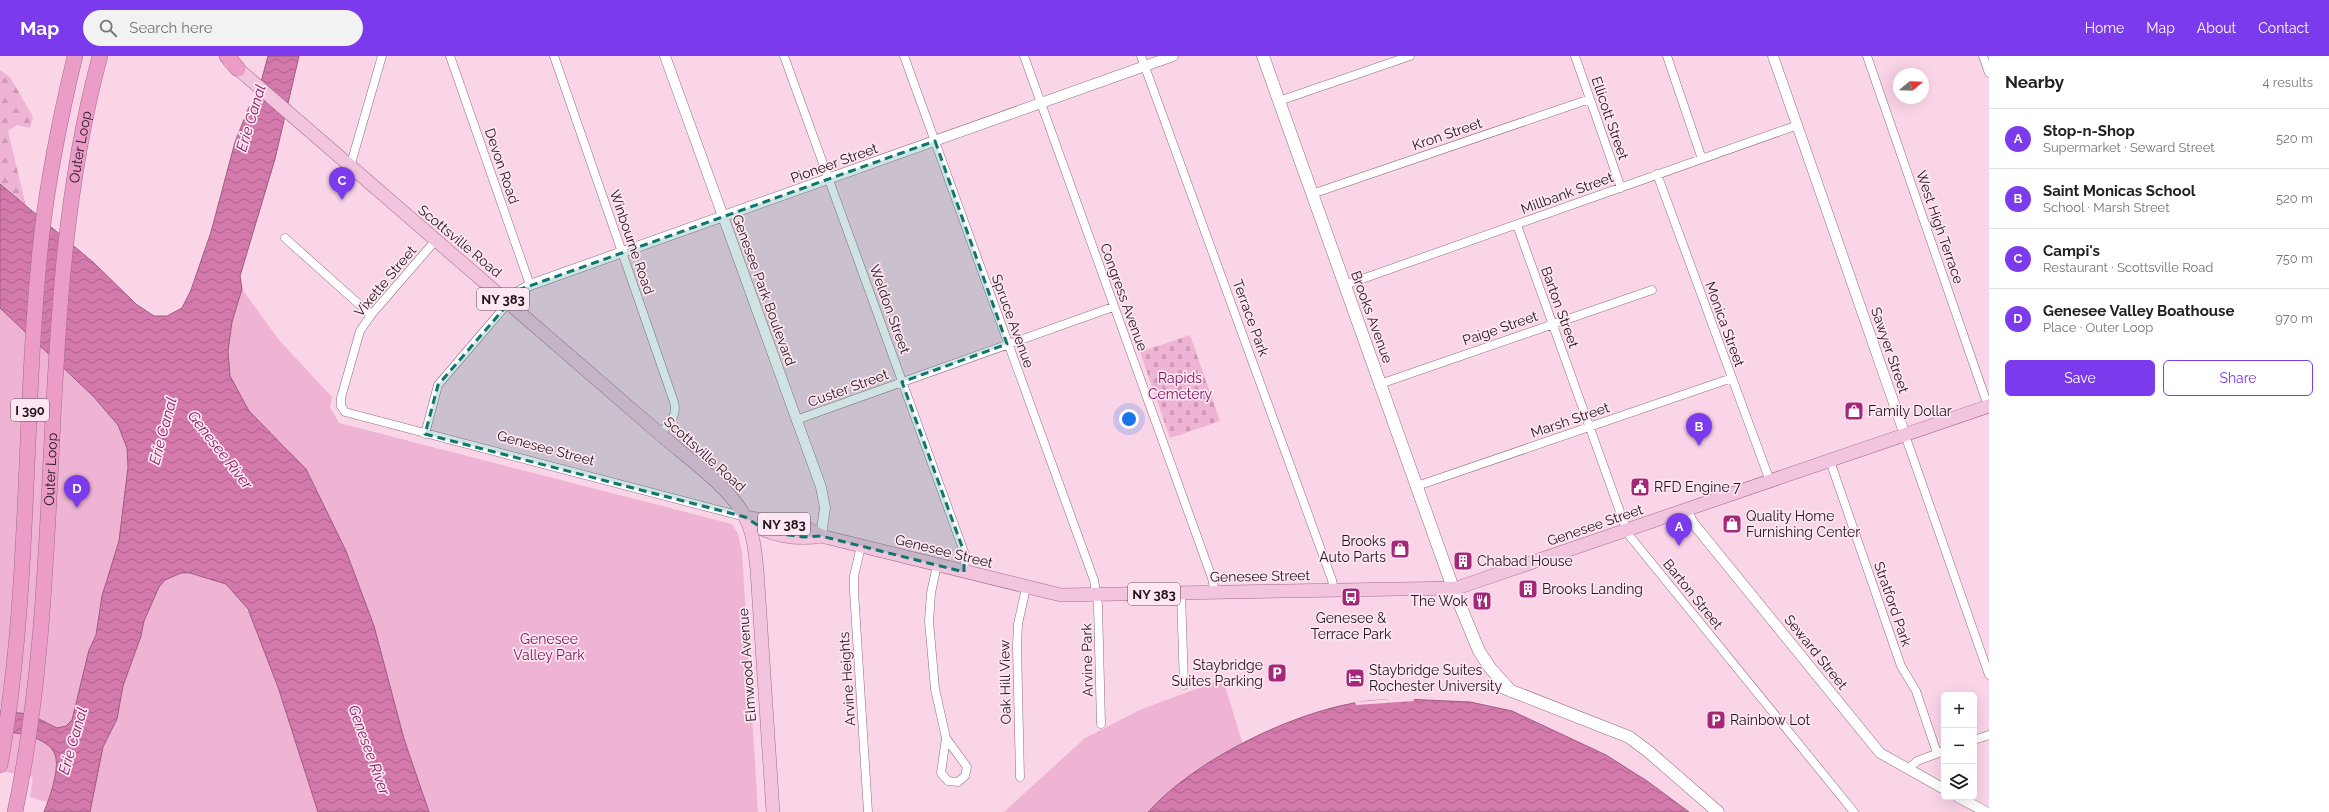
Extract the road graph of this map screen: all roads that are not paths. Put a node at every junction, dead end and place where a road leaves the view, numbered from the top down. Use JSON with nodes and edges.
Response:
{"nodes":[{"id":1,"x":75,"y":56,"type":"edge"},
{"id":2,"x":100,"y":56,"type":"edge"},
{"id":3,"x":222,"y":56,"type":"edge"},
{"id":4,"x":227,"y":56,"type":"edge"},
{"id":5,"x":382,"y":56,"type":"edge"},
{"id":6,"x":450,"y":56,"type":"edge"},
{"id":7,"x":554,"y":56,"type":"edge"},
{"id":8,"x":665,"y":56,"type":"edge"},
{"id":9,"x":784,"y":56,"type":"edge"},
{"id":10,"x":904,"y":56,"type":"edge"},
{"id":11,"x":1024,"y":56,"type":"edge"},
{"id":12,"x":1142,"y":56,"type":"edge"},
{"id":13,"x":1173,"y":56,"type":"edge"},
{"id":14,"x":1263,"y":56,"type":"edge"},
{"id":15,"x":1410,"y":56,"type":"edge"},
{"id":16,"x":1575,"y":56,"type":"edge"},
{"id":17,"x":1667,"y":56,"type":"edge"},
{"id":18,"x":1774,"y":56,"type":"edge"},
{"id":19,"x":1867,"y":56,"type":"edge"},
{"id":20,"x":1983,"y":56,"type":"edge"},
{"id":21,"x":1145,"y":66,"type":"junction"},
{"id":22,"x":238,"y":69,"type":"junction"},
{"id":23,"x":1989,"y":73,"type":"edge"},
{"id":24,"x":1590,"y":99,"type":"junction"},
{"id":25,"x":1279,"y":101,"type":"junction"},
{"id":26,"x":1041,"y":103,"type":"junction"},
{"id":27,"x":1798,"y":126,"type":"junction"},
{"id":28,"x":935,"y":141,"type":"junction"},
{"id":29,"x":1702,"y":159,"type":"junction"},
{"id":30,"x":350,"y":167,"type":"junction"},
{"id":31,"x":1657,"y":174,"type":"junction"},
{"id":32,"x":829,"y":179,"type":"junction"},
{"id":33,"x":1621,"y":188,"type":"junction"},
{"id":34,"x":1312,"y":194,"type":"junction"},
{"id":35,"x":723,"y":217,"type":"junction"},
{"id":36,"x":1517,"y":225,"type":"junction"},
{"id":37,"x":285,"y":238,"type":"dead end"},
{"id":38,"x":436,"y":242,"type":"junction"},
{"id":39,"x":623,"y":254,"type":"junction"},
{"id":40,"x":530,"y":285,"type":"junction"},
{"id":41,"x":1345,"y":285,"type":"junction"},
{"id":42,"x":1652,"y":290,"type":"dead end"},
{"id":43,"x":508,"y":303,"type":"junction"},
{"id":44,"x":1113,"y":307,"type":"junction"},
{"id":45,"x":371,"y":315,"type":"junction"},
{"id":46,"x":1552,"y":324,"type":"junction"},
{"id":47,"x":1007,"y":344,"type":"junction"},
{"id":48,"x":1732,"y":378,"type":"junction"},
{"id":49,"x":902,"y":382,"type":"junction"},
{"id":50,"x":1380,"y":384,"type":"junction"},
{"id":51,"x":1989,"y":406,"type":"edge"},
{"id":52,"x":342,"y":408,"type":"joint"},
{"id":53,"x":796,"y":420,"type":"junction"},
{"id":54,"x":1590,"y":428,"type":"junction"},
{"id":55,"x":425,"y":434,"type":"junction"},
{"id":56,"x":660,"y":434,"type":"junction"},
{"id":57,"x":1905,"y":435,"type":"junction"},
{"id":58,"x":1830,"y":461,"type":"junction"},
{"id":59,"x":1770,"y":482,"type":"junction"},
{"id":60,"x":1417,"y":486,"type":"junction"},
{"id":61,"x":1686,"y":510,"type":"junction"},
{"id":62,"x":745,"y":517,"type":"junction"},
{"id":63,"x":1627,"y":531,"type":"junction"},
{"id":64,"x":821,"y":536,"type":"junction"},
{"id":65,"x":861,"y":546,"type":"junction"},
{"id":66,"x":937,"y":565,"type":"junction"},
{"id":67,"x":964,"y":572,"type":"junction"},
{"id":68,"x":1026,"y":588,"type":"junction"},
{"id":69,"x":1453,"y":588,"type":"junction"},
{"id":70,"x":1334,"y":590,"type":"junction"},
{"id":71,"x":1215,"y":593,"type":"junction"},
{"id":72,"x":1181,"y":594,"type":"junction"},
{"id":73,"x":1098,"y":596,"type":"junction"},
{"id":74,"x":1989,"y":675,"type":"edge"},
{"id":75,"x":1184,"y":685,"type":"dead end"},
{"id":76,"x":1101,"y":724,"type":"dead end"},
{"id":77,"x":1989,"y":735,"type":"edge"},
{"id":78,"x":946,"y":738,"type":"junction"},
{"id":79,"x":1977,"y":739,"type":"edge"},
{"id":80,"x":1941,"y":752,"type":"edge"},
{"id":81,"x":0,"y":765,"type":"edge"},
{"id":82,"x":1908,"y":769,"type":"junction"},
{"id":83,"x":1020,"y":777,"type":"dead end"},
{"id":84,"x":1941,"y":787,"type":"edge"},
{"id":85,"x":1964,"y":800,"type":"edge"},
{"id":86,"x":15,"y":812,"type":"edge"},
{"id":87,"x":773,"y":812,"type":"edge"},
{"id":88,"x":868,"y":812,"type":"edge"},
{"id":89,"x":1718,"y":812,"type":"edge"},
{"id":90,"x":1854,"y":812,"type":"edge"},
{"id":91,"x":1986,"y":812,"type":"edge"}],
"edges":[{"from":1,"to":81,"type":"highway","name":"Outer Loop","number":"I 390"},
{"from":2,"to":86,"type":"highway","name":"Outer Loop","number":"I 390"},
{"from":3,"to":22,"type":"main road","name":"Scottsville Road","number":"NY 383"},
{"from":4,"to":22,"type":"highway"},
{"from":5,"to":30,"type":"street"},
{"from":6,"to":40,"type":"street","name":"Devon Road"},
{"from":7,"to":39,"type":"street","name":"Winbourne Road"},
{"from":8,"to":35,"type":"street","name":"Genesee Park Boulevard"},
{"from":9,"to":32,"type":"street","name":"Weldon Street"},
{"from":10,"to":28,"type":"street","name":"Spruce Avenue"},
{"from":11,"to":26,"type":"street","name":"Congress Avenue"},
{"from":12,"to":21,"type":"street","name":"Terrace Park"},
{"from":13,"to":21,"type":"street","name":"Pioneer Street"},
{"from":14,"to":25,"type":"main road","name":"Brooks Avenue"},
{"from":15,"to":25,"type":"street"},
{"from":16,"to":24,"type":"street","name":"Ellicott Street"},
{"from":17,"to":29,"type":"street"},
{"from":18,"to":27,"type":"street","name":"Sawyer Street"},
{"from":19,"to":51,"type":"street","name":"West High Terrace"},
{"from":20,"to":23,"type":"street"},
{"from":21,"to":26,"type":"street","name":"Pioneer Street"},
{"from":21,"to":70,"type":"street","name":"Terrace Park"},
{"from":22,"to":30,"type":"main road","name":"Scottsville Road","number":"NY 383"},
{"from":24,"to":33,"type":"street","name":"Ellicott Street"},
{"from":24,"to":34,"type":"street","name":"Kron Street"},
{"from":25,"to":34,"type":"main road","name":"Brooks Avenue"},
{"from":26,"to":28,"type":"street","name":"Pioneer Street"},
{"from":26,"to":44,"type":"street","name":"Congress Avenue"},
{"from":27,"to":29,"type":"street","name":"Millbank Street"},
{"from":27,"to":57,"type":"street","name":"Sawyer Street"},
{"from":28,"to":32,"type":"street","name":"Pioneer Street"},
{"from":28,"to":47,"type":"street","name":"Spruce Avenue"},
{"from":29,"to":31,"type":"street","name":"Millbank Street"},
{"from":30,"to":38,"type":"main road","name":"Scottsville Road","number":"NY 383"},
{"from":31,"to":33,"type":"street","name":"Millbank Street"},
{"from":31,"to":48,"type":"street","name":"Monica Street"},
{"from":32,"to":35,"type":"street","name":"Pioneer Street"},
{"from":32,"to":49,"type":"street","name":"Weldon Street"},
{"from":33,"to":36,"type":"street","name":"Millbank Street"},
{"from":34,"to":41,"type":"main road","name":"Brooks Avenue"},
{"from":35,"to":39,"type":"street","name":"Pioneer Street"},
{"from":35,"to":53,"type":"street","name":"Genesee Park Boulevard"},
{"from":36,"to":41,"type":"street","name":"Millbank Street"},
{"from":36,"to":46,"type":"street","name":"Barton Street"},
{"from":37,"to":45,"type":"street"},
{"from":38,"to":43,"type":"main road","name":"Scottsville Road","number":"NY 383"},
{"from":38,"to":45,"type":"street","name":"Vixette Street"},
{"from":39,"to":40,"type":"street","name":"Pioneer Street"},
{"from":39,"to":56,"type":"street","name":"Winbourne Road"},
{"from":40,"to":43,"type":"street","name":"Pioneer Street"},
{"from":41,"to":50,"type":"main road","name":"Brooks Avenue"},
{"from":42,"to":46,"type":"street","name":"Paige Street"},
{"from":43,"to":55,"type":"street"},
{"from":43,"to":56,"type":"main road","name":"Scottsville Road","number":"NY 383"},
{"from":44,"to":47,"type":"street","name":"Custer Street"},
{"from":44,"to":71,"type":"street","name":"Congress Avenue"},
{"from":45,"to":52,"type":"street","name":"Vixette Street"},
{"from":46,"to":50,"type":"street","name":"Paige Street"},
{"from":46,"to":54,"type":"street","name":"Barton Street"},
{"from":47,"to":49,"type":"street","name":"Custer Street"},
{"from":47,"to":73,"type":"street","name":"Spruce Avenue"},
{"from":48,"to":54,"type":"street","name":"Marsh Street"},
{"from":48,"to":59,"type":"street","name":"Monica Street"},
{"from":49,"to":53,"type":"street","name":"Custer Street"},
{"from":49,"to":67,"type":"street","name":"Weldon Street"},
{"from":50,"to":60,"type":"main road","name":"Brooks Avenue"},
{"from":51,"to":57,"type":"main road","name":"Genesee Street"},
{"from":52,"to":55,"type":"street","name":"Genesee Street"},
{"from":53,"to":64,"type":"street","name":"Genesee Park Boulevard"},
{"from":54,"to":60,"type":"street","name":"Marsh Street"},
{"from":54,"to":63,"type":"street","name":"Barton Street"},
{"from":55,"to":62,"type":"street","name":"Genesee Street"},
{"from":56,"to":62,"type":"main road","name":"Scottsville Road","number":"NY 383"},
{"from":57,"to":58,"type":"main road","name":"Genesee Street"},
{"from":57,"to":74,"type":"street","name":"Sawyer Street"},
{"from":58,"to":59,"type":"main road","name":"Genesee Street"},
{"from":58,"to":80,"type":"street","name":"Stratford Park"},
{"from":59,"to":61,"type":"main road","name":"Genesee Street"},
{"from":60,"to":69,"type":"main road","name":"Brooks Avenue"},
{"from":61,"to":63,"type":"main road","name":"Genesee Street"},
{"from":61,"to":82,"type":"street","name":"Seward Street"},
{"from":62,"to":64,"type":"main road","name":"Genesee Street","number":"NY 383"},
{"from":62,"to":87,"type":"main road","name":"Elmwood Avenue"},
{"from":63,"to":69,"type":"main road","name":"Genesee Street"},
{"from":63,"to":90,"type":"street","name":"Barton Street"},
{"from":64,"to":65,"type":"main road","name":"Genesee Street","number":"NY 383"},
{"from":65,"to":66,"type":"main road","name":"Genesee Street","number":"NY 383"},
{"from":65,"to":88,"type":"street","name":"Arvine Heights"},
{"from":66,"to":67,"type":"main road","name":"Genesee Street","number":"NY 383"},
{"from":66,"to":78,"type":"street"},
{"from":67,"to":68,"type":"main road","name":"Genesee Street","number":"NY 383"},
{"from":68,"to":73,"type":"main road","name":"Genesee Street","number":"NY 383"},
{"from":68,"to":83,"type":"street","name":"Oak Hill View"},
{"from":69,"to":70,"type":"main road","name":"Genesee Street","number":"NY 383"},
{"from":69,"to":89,"type":"main road","name":"Brooks Avenue"},
{"from":70,"to":71,"type":"main road","name":"Genesee Street","number":"NY 383"},
{"from":71,"to":72,"type":"main road","name":"Genesee Street","number":"NY 383"},
{"from":72,"to":73,"type":"main road","name":"Genesee Street","number":"NY 383"},
{"from":72,"to":75,"type":"street"},
{"from":73,"to":76,"type":"street","name":"Arvine Park"},
{"from":77,"to":79,"type":"street"},
{"from":78,"to":78,"type":"street"},
{"from":80,"to":82,"type":"street"},
{"from":82,"to":84,"type":"street","name":"Seward Street"},
{"from":85,"to":91,"type":"street"}]}
